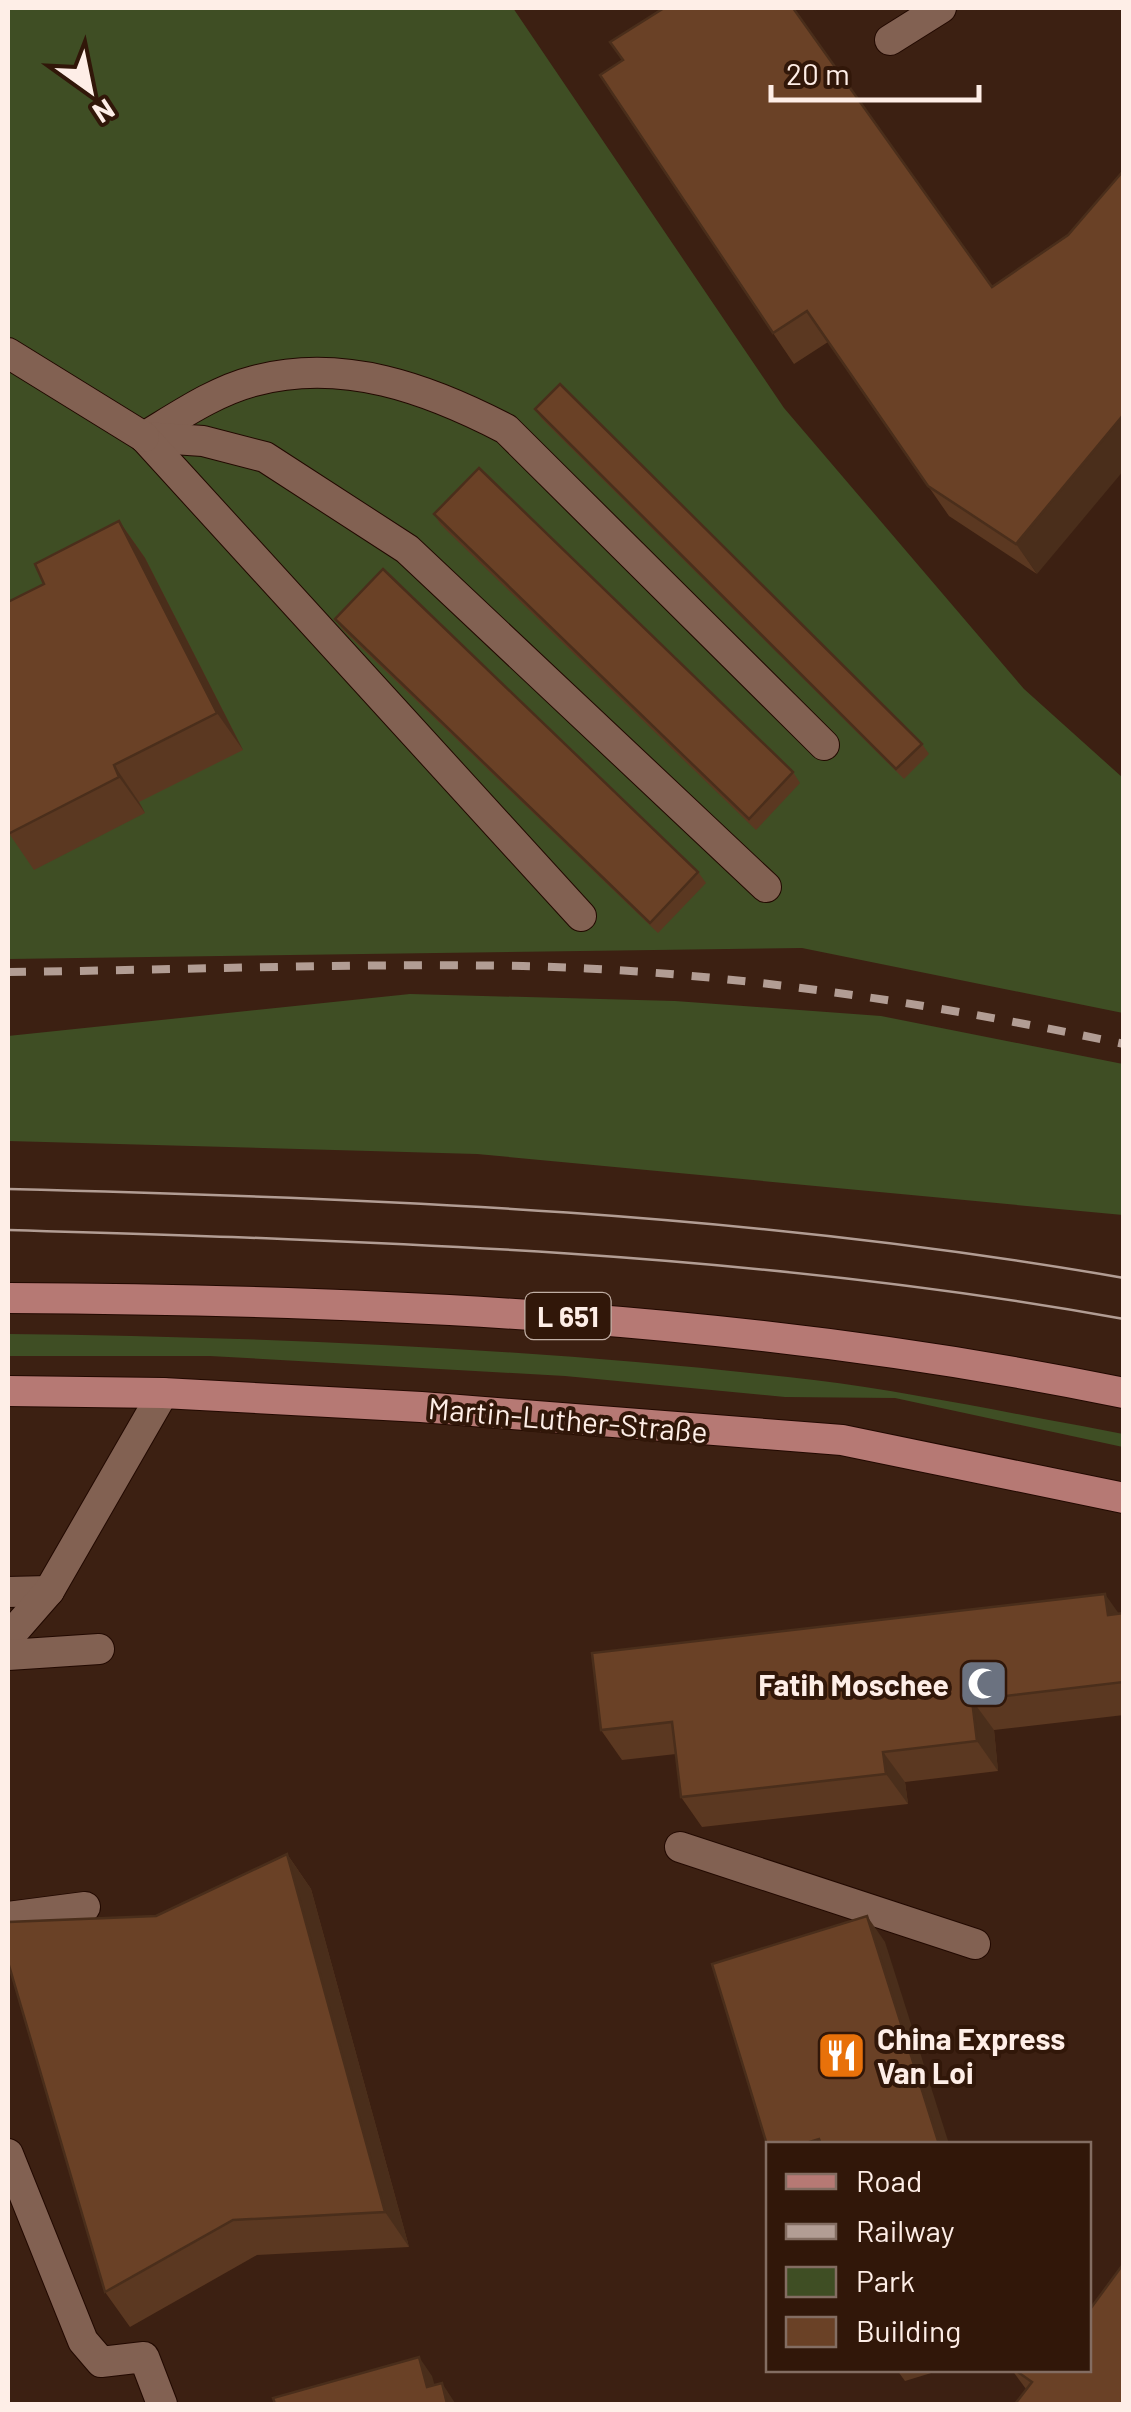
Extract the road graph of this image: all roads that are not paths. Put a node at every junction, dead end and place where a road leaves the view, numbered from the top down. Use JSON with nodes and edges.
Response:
{"nodes":[{"id":1,"x":941,"y":8,"type":"edge"},
{"id":2,"x":890,"y":40,"type":"dead end"},
{"id":3,"x":8,"y":354,"type":"edge"},
{"id":4,"x":144,"y":437,"type":"junction"},
{"id":5,"x":824,"y":744,"type":"dead end"},
{"id":6,"x":766,"y":886,"type":"dead end"},
{"id":7,"x":581,"y":916,"type":"dead end"},
{"id":8,"x":8,"y":1298,"type":"edge"},
{"id":9,"x":8,"y":1391,"type":"edge"},
{"id":10,"x":163,"y":1393,"type":"junction"},
{"id":11,"x":1124,"y":1393,"type":"edge"},
{"id":12,"x":1124,"y":1498,"type":"edge"},
{"id":13,"x":49,"y":1591,"type":"junction"},
{"id":14,"x":8,"y":1592,"type":"edge"},
{"id":15,"x":8,"y":1638,"type":"edge"},
{"id":16,"x":99,"y":1649,"type":"dead end"},
{"id":17,"x":8,"y":1655,"type":"edge"},
{"id":18,"x":680,"y":1847,"type":"edge"},
{"id":19,"x":85,"y":1907,"type":"dead end"},
{"id":20,"x":8,"y":1916,"type":"edge"},
{"id":21,"x":975,"y":1944,"type":"dead end"},
{"id":22,"x":8,"y":2154,"type":"edge"},
{"id":23,"x":162,"y":2404,"type":"edge"}],
"edges":[{"from":1,"to":2,"type":"street"},
{"from":3,"to":4,"type":"street"},
{"from":4,"to":5,"type":"street"},
{"from":4,"to":6,"type":"street"},
{"from":4,"to":7,"type":"street"},
{"from":8,"to":11,"type":"main road","number":"L 651"},
{"from":9,"to":10,"type":"main road","name":"Martin-Luther-Straße"},
{"from":10,"to":12,"type":"main road","name":"Martin-Luther-Straße"},
{"from":10,"to":13,"type":"street"},
{"from":13,"to":14,"type":"street"},
{"from":13,"to":15,"type":"street"},
{"from":16,"to":17,"type":"street"},
{"from":18,"to":21,"type":"street"},
{"from":19,"to":20,"type":"street"},
{"from":22,"to":23,"type":"street"}]}
